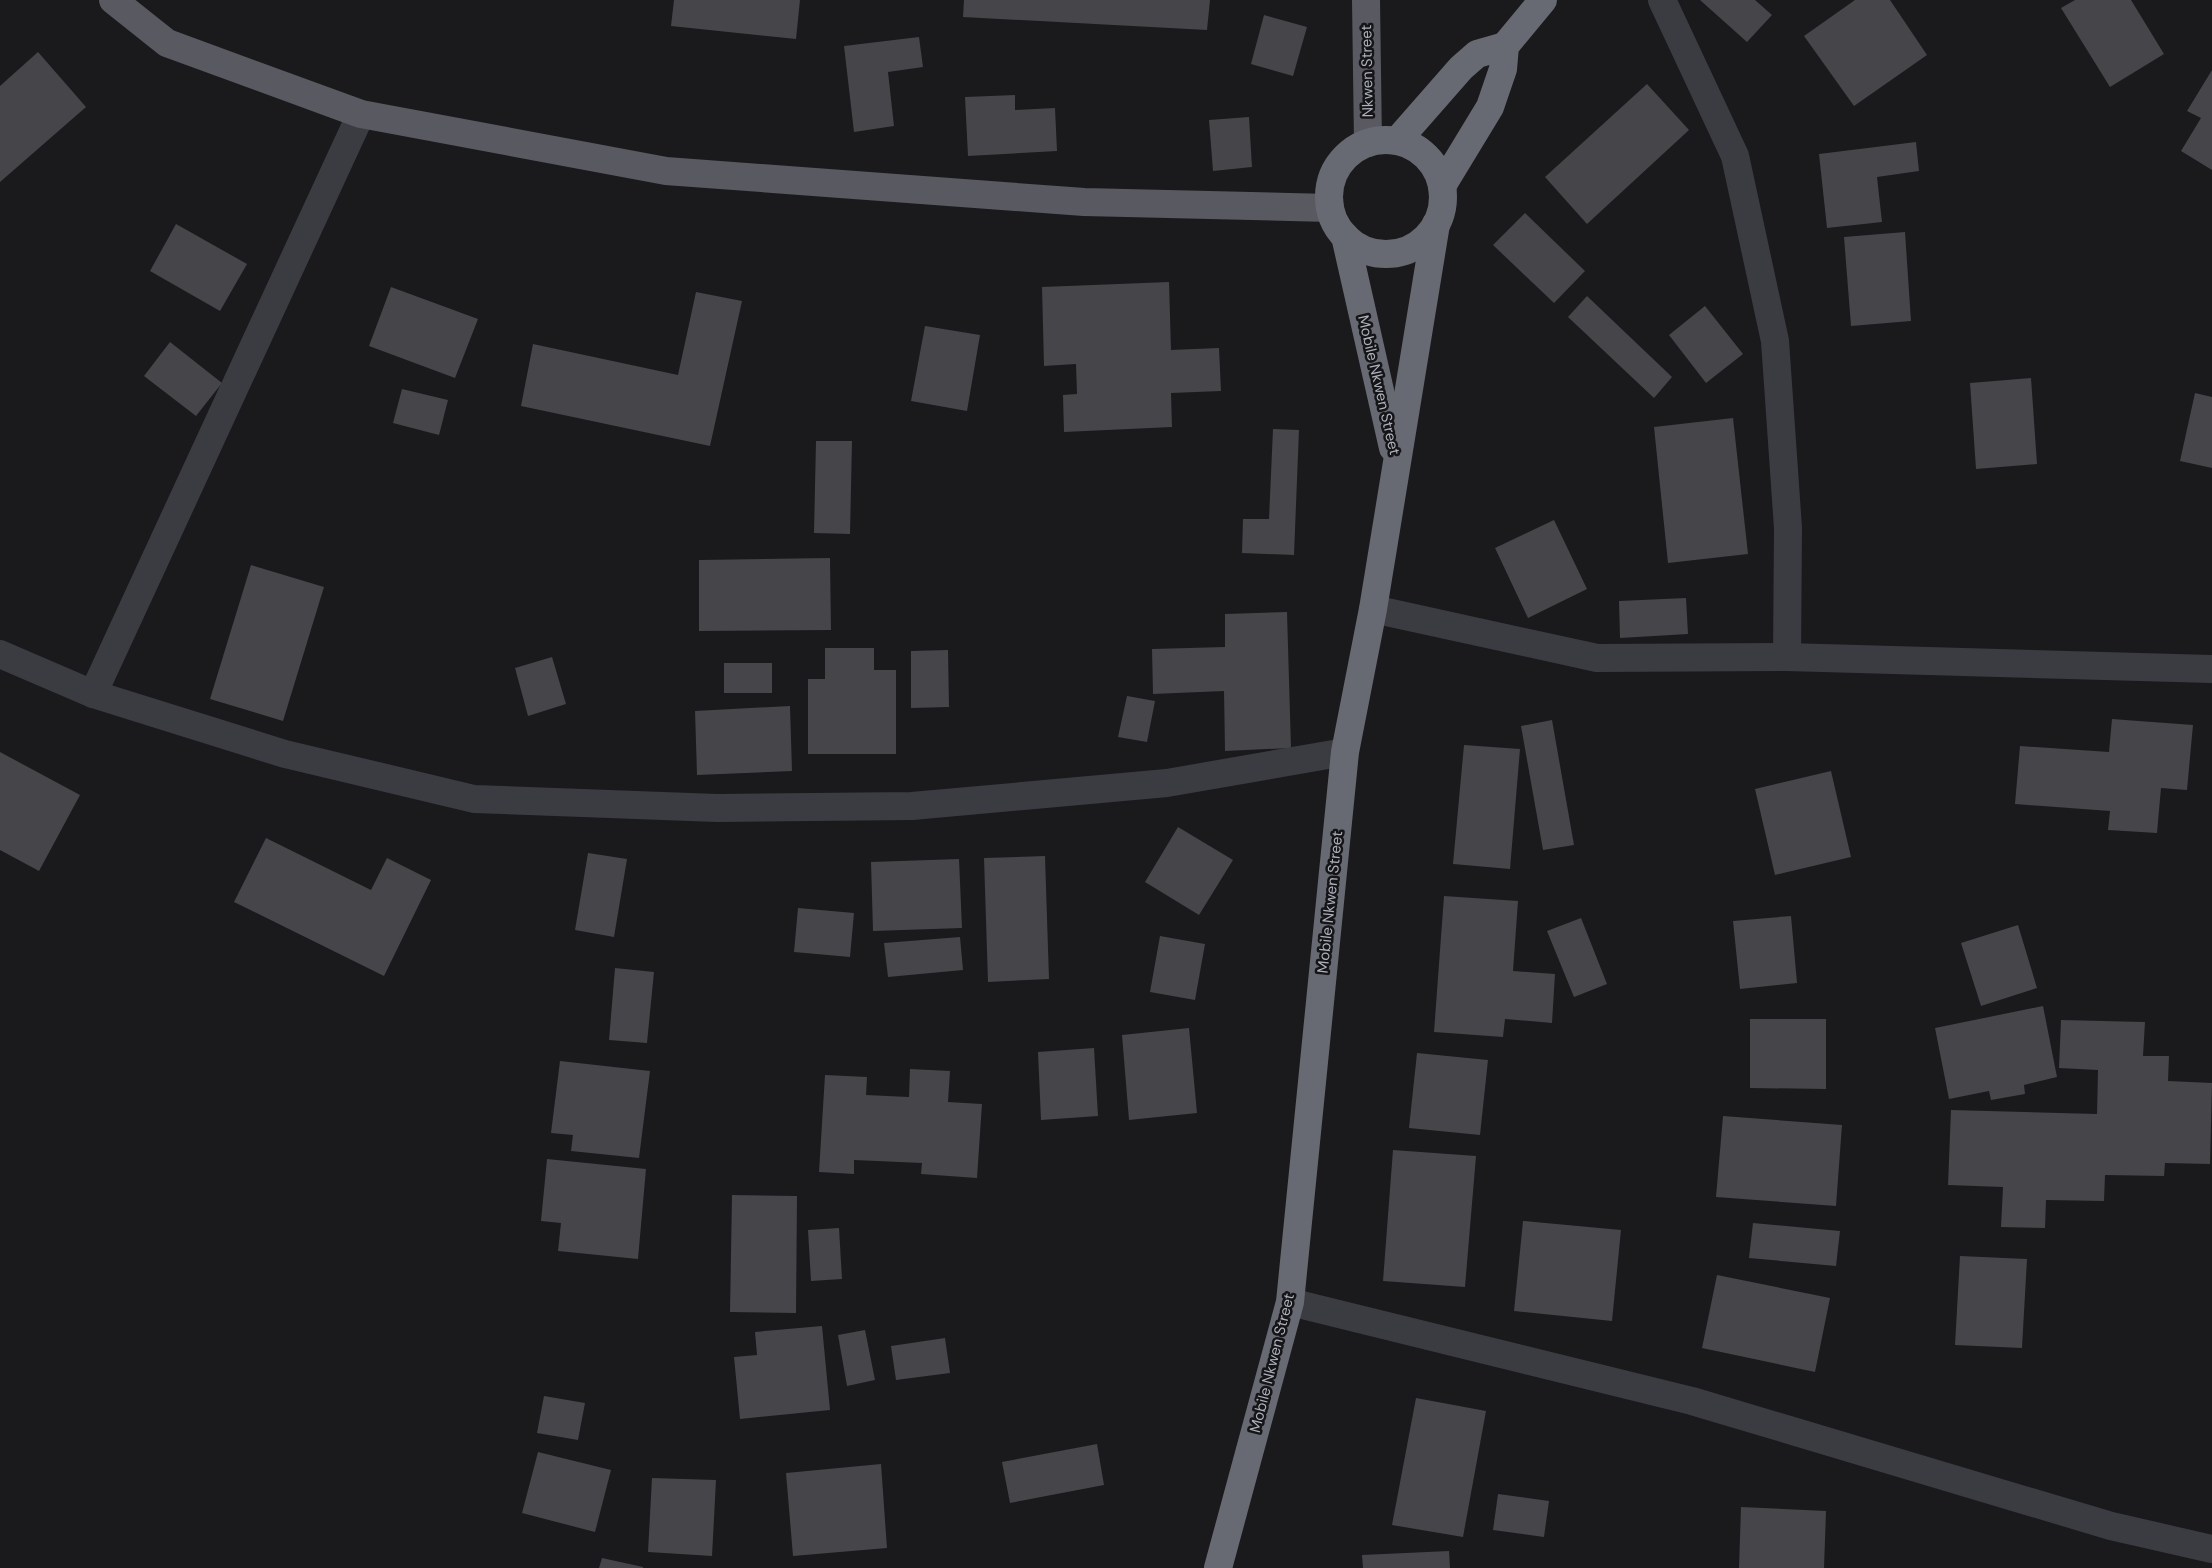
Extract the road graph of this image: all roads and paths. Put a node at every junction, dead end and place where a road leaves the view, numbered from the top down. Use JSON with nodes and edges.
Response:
{"nodes":[{"id":1,"x":113,"y":0,"type":"edge"},
{"id":2,"x":1366,"y":0,"type":"edge"},
{"id":3,"x":1543,"y":0,"type":"edge"},
{"id":4,"x":1662,"y":0,"type":"edge"},
{"id":5,"x":1506,"y":46,"type":"junction"},
{"id":6,"x":361,"y":114,"type":"junction"},
{"id":7,"x":1397,"y":141,"type":"junction"},
{"id":8,"x":1368,"y":143,"type":"junction"},
{"id":9,"x":1442,"y":186,"type":"junction"},
{"id":10,"x":1330,"y":208,"type":"junction"},
{"id":11,"x":1436,"y":224,"type":"junction"},
{"id":12,"x":1345,"y":236,"type":"junction"},
{"id":13,"x":1396,"y":462,"type":"junction"},
{"id":14,"x":1373,"y":609,"type":"junction"},
{"id":15,"x":0,"y":654,"type":"edge"},
{"id":16,"x":1787,"y":657,"type":"junction"},
{"id":17,"x":2212,"y":669,"type":"edge"},
{"id":18,"x":93,"y":694,"type":"junction"},
{"id":19,"x":1346,"y":752,"type":"junction"},
{"id":20,"x":1290,"y":1302,"type":"junction"},
{"id":21,"x":2212,"y":1549,"type":"edge"},
{"id":22,"x":1218,"y":1568,"type":"edge"}],
"edges":[{"from":1,"to":6,"type":"main road"},
{"from":2,"to":8,"type":"main road","name":"Nkwen Street"},
{"from":3,"to":5,"type":"highway"},
{"from":4,"to":16,"type":"street"},
{"from":5,"to":7,"type":"highway"},
{"from":5,"to":9,"type":"highway"},
{"from":6,"to":10,"type":"main road"},
{"from":6,"to":18,"type":"street"},
{"from":7,"to":8,"type":"highway"},
{"from":7,"to":9,"type":"highway"},
{"from":8,"to":10,"type":"highway"},
{"from":9,"to":11,"type":"highway"},
{"from":10,"to":12,"type":"highway"},
{"from":11,"to":12,"type":"highway"},
{"from":11,"to":13,"type":"highway"},
{"from":12,"to":13,"type":"highway","name":"Mobile Nkwen Street"},
{"from":13,"to":14,"type":"highway","name":"Mobile Nkwen Street"},
{"from":14,"to":16,"type":"street"},
{"from":14,"to":19,"type":"highway","name":"Mobile Nkwen Street"},
{"from":15,"to":18,"type":"street"},
{"from":16,"to":17,"type":"street"},
{"from":18,"to":19,"type":"street"},
{"from":19,"to":20,"type":"highway","name":"Mobile Nkwen Street"},
{"from":20,"to":21,"type":"street"},
{"from":20,"to":22,"type":"highway","name":"Mobile Nkwen Street"}]}
